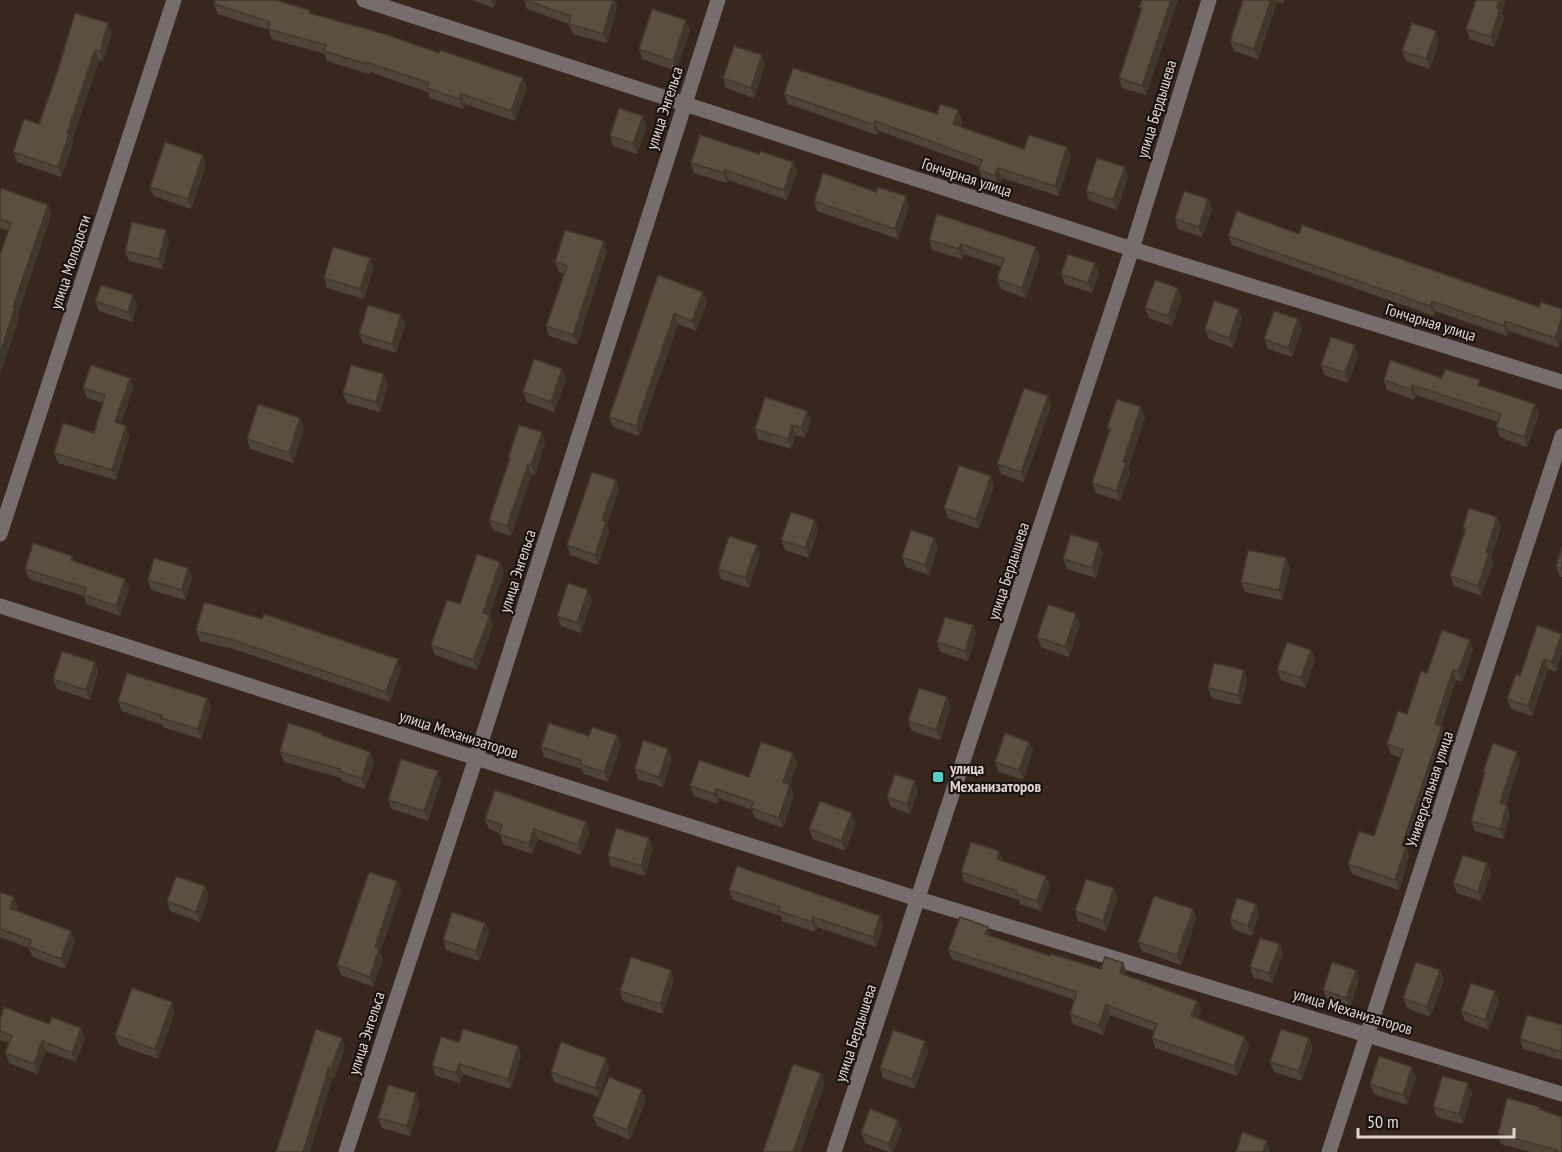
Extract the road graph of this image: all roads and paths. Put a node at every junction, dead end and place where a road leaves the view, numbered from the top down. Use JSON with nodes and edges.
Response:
{"nodes":[{"id":1,"x":174,"y":0,"type":"edge"},
{"id":2,"x":364,"y":0,"type":"edge"},
{"id":3,"x":718,"y":0,"type":"edge"},
{"id":4,"x":1209,"y":0,"type":"edge"},
{"id":5,"x":684,"y":104,"type":"junction"},
{"id":6,"x":1132,"y":249,"type":"junction"},
{"id":7,"x":1562,"y":382,"type":"edge"},
{"id":8,"x":1562,"y":436,"type":"edge"},
{"id":9,"x":0,"y":534,"type":"edge"},
{"id":10,"x":0,"y":606,"type":"edge"},
{"id":11,"x":476,"y":758,"type":"junction"},
{"id":12,"x":918,"y":899,"type":"junction"},
{"id":13,"x":1369,"y":1035,"type":"junction"},
{"id":14,"x":1562,"y":1094,"type":"edge"},
{"id":15,"x":346,"y":1152,"type":"edge"},
{"id":16,"x":834,"y":1152,"type":"edge"},
{"id":17,"x":1329,"y":1152,"type":"edge"}],
"edges":[{"from":1,"to":9,"type":"street","name":"улица Молодости"},
{"from":2,"to":5,"type":"street","name":"Гончарная улица"},
{"from":3,"to":5,"type":"street","name":"улица Энгельса"},
{"from":4,"to":6,"type":"street","name":"улица Бердышева"},
{"from":5,"to":6,"type":"street","name":"Гончарная улица"},
{"from":5,"to":11,"type":"street","name":"улица Энгельса"},
{"from":6,"to":7,"type":"street","name":"Гончарная улица"},
{"from":6,"to":12,"type":"street","name":"улица Бердышева"},
{"from":8,"to":13,"type":"street","name":"Универсальная улица"},
{"from":10,"to":11,"type":"street","name":"улица Механизаторов"},
{"from":11,"to":12,"type":"street","name":"улица Механизаторов"},
{"from":11,"to":15,"type":"street","name":"улица Энгельса"},
{"from":12,"to":13,"type":"street","name":"улица Механизаторов"},
{"from":12,"to":16,"type":"street","name":"улица Бердышева"},
{"from":13,"to":14,"type":"street","name":"улица Механизаторов"},
{"from":13,"to":17,"type":"street","name":"Универсальная улица"}]}
